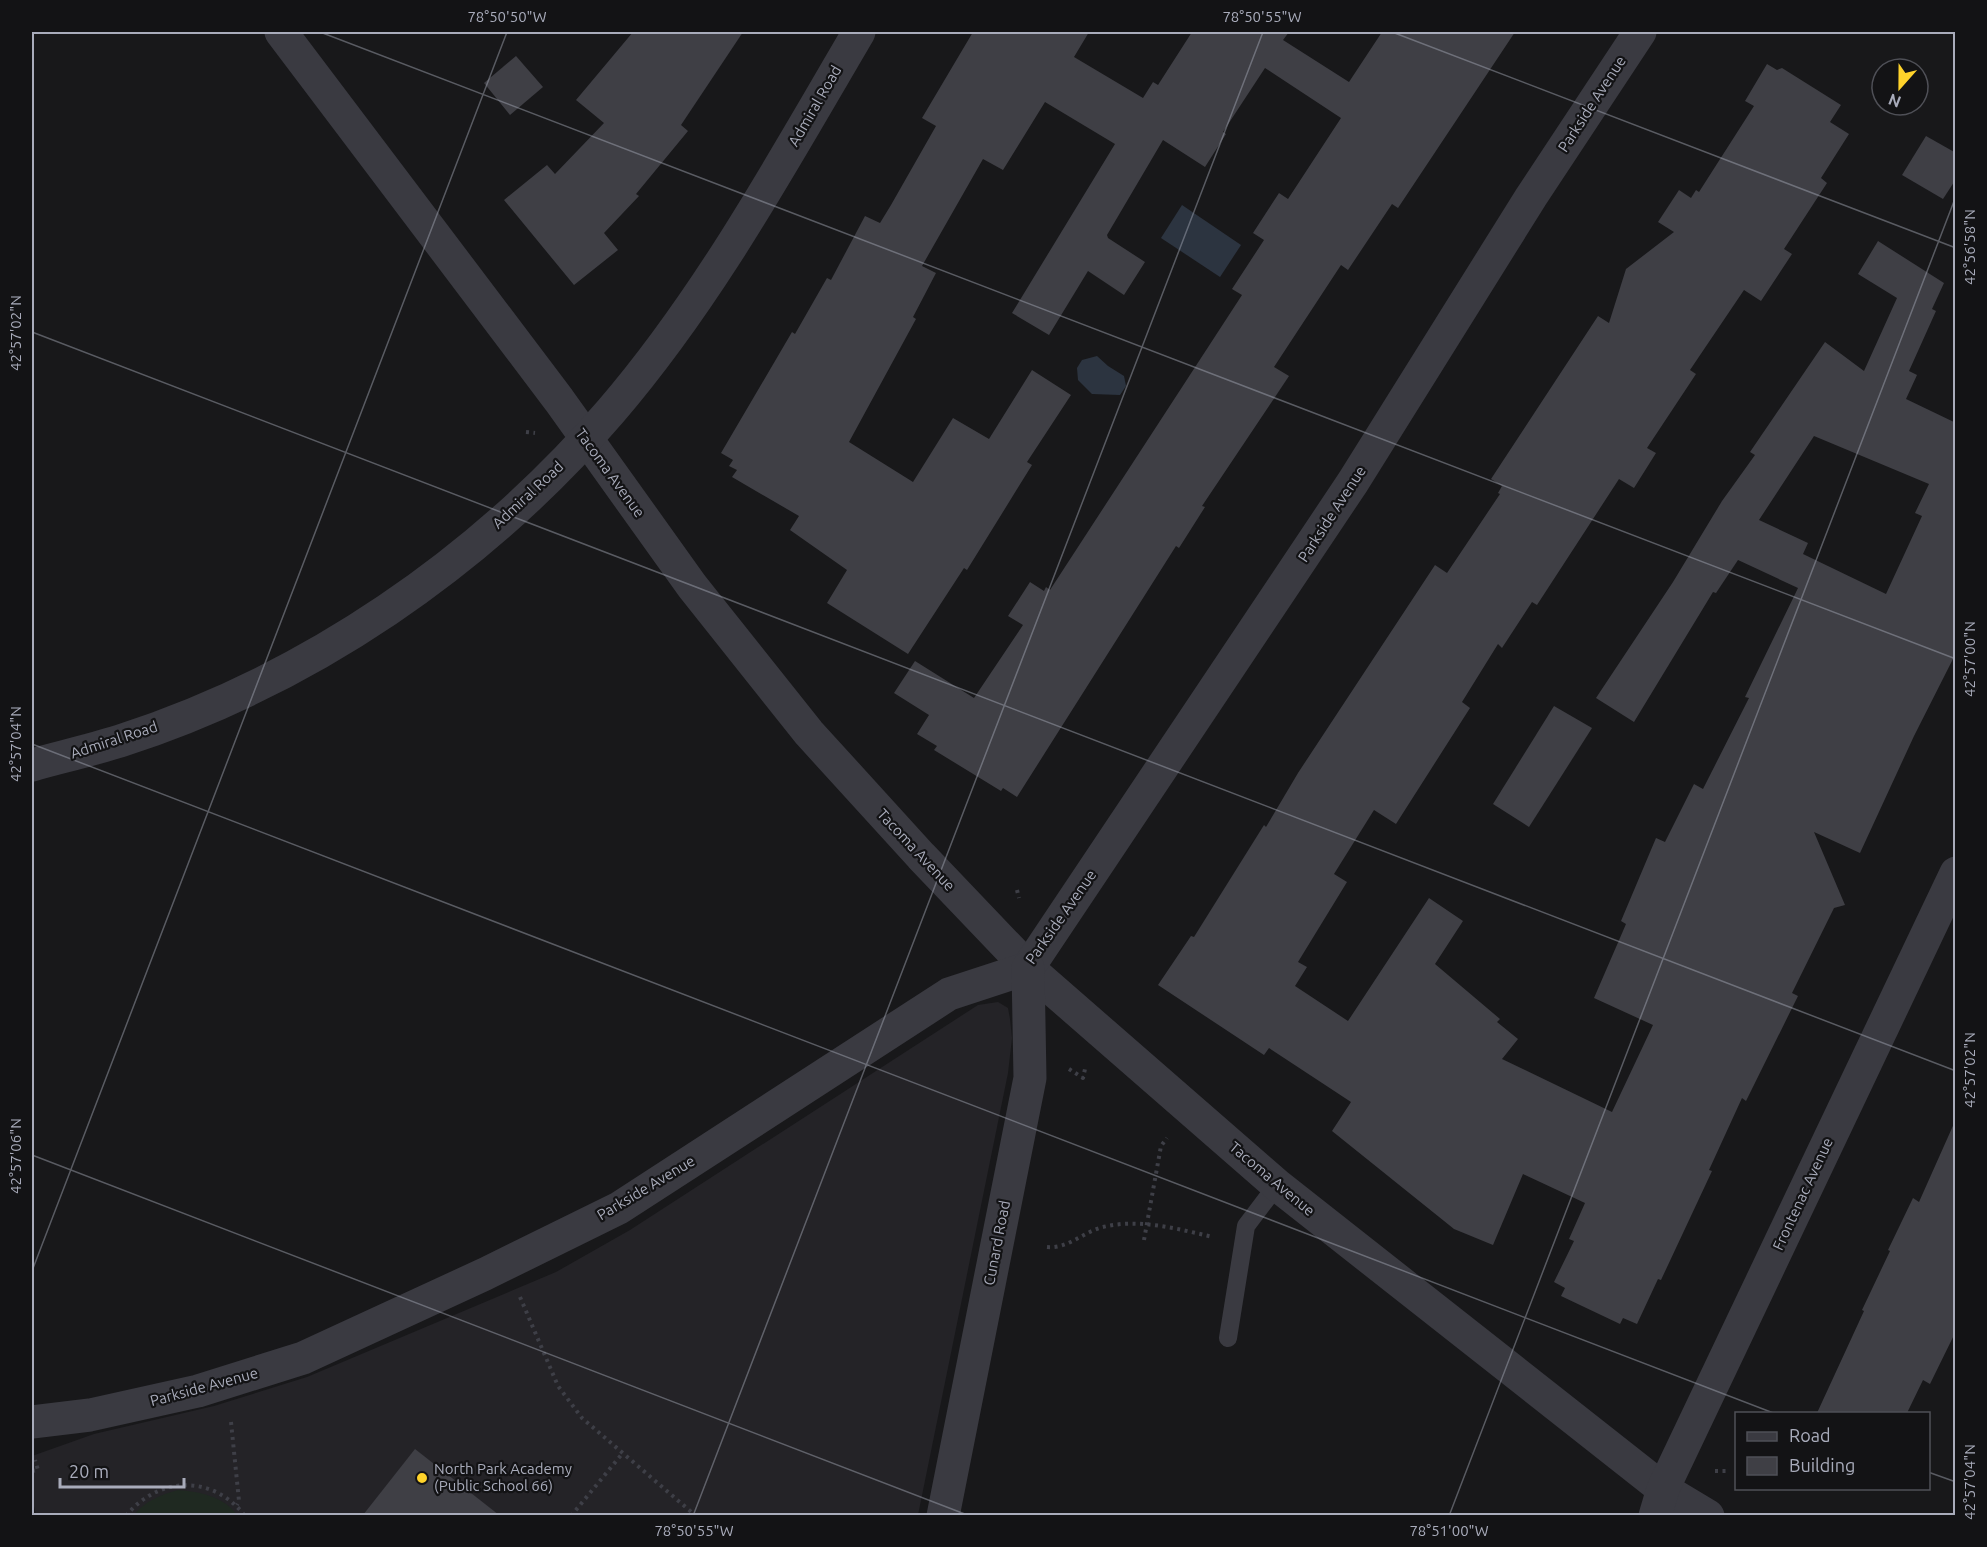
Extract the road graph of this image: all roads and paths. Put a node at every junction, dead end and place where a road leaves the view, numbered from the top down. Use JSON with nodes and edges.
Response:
{"nodes":[{"id":1,"x":281,"y":32,"type":"edge"},
{"id":2,"x":859,"y":32,"type":"edge"},
{"id":3,"x":1640,"y":32,"type":"edge"},
{"id":4,"x":585,"y":439,"type":"junction"},
{"id":5,"x":32,"y":765,"type":"edge"},
{"id":6,"x":1956,"y":873,"type":"edge"},
{"id":7,"x":1017,"y":890,"type":"dead end"},
{"id":8,"x":1019,"y":898,"type":"dead end"},
{"id":9,"x":1028,"y":968,"type":"junction"},
{"id":10,"x":1066,"y":1067,"type":"dead end"},
{"id":11,"x":1083,"y":1078,"type":"dead end"},
{"id":12,"x":1170,"y":1134,"type":"dead end"},
{"id":13,"x":1277,"y":1185,"type":"junction"},
{"id":14,"x":1147,"y":1224,"type":"junction"},
{"id":15,"x":1190,"y":1232,"type":"dead end"},
{"id":16,"x":1144,"y":1240,"type":"dead end"},
{"id":17,"x":1047,"y":1247,"type":"dead end"},
{"id":18,"x":519,"y":1294,"type":"dead end"},
{"id":19,"x":1228,"y":1338,"type":"dead end"},
{"id":20,"x":32,"y":1422,"type":"edge"},
{"id":21,"x":231,"y":1422,"type":"dead end"},
{"id":22,"x":622,"y":1454,"type":"junction"},
{"id":23,"x":35,"y":1460,"type":"dead end"},
{"id":24,"x":1710,"y":1470,"type":"dead end"},
{"id":25,"x":32,"y":1471,"type":"edge"},
{"id":26,"x":1726,"y":1471,"type":"dead end"},
{"id":27,"x":1659,"y":1502,"type":"edge"},
{"id":28,"x":237,"y":1505,"type":"junction"},
{"id":29,"x":126,"y":1515,"type":"edge"},
{"id":30,"x":244,"y":1515,"type":"edge"},
{"id":31,"x":571,"y":1515,"type":"edge"},
{"id":32,"x":696,"y":1515,"type":"edge"},
{"id":33,"x":943,"y":1515,"type":"edge"},
{"id":34,"x":1708,"y":1515,"type":"edge"}],
"edges":[{"from":1,"to":4,"type":"street","name":"Tacoma Avenue"},
{"from":2,"to":4,"type":"street","name":"Admiral Road"},
{"from":3,"to":9,"type":"street","name":"Parkside Avenue"},
{"from":4,"to":5,"type":"street","name":"Admiral Road"},
{"from":4,"to":9,"type":"street","name":"Tacoma Avenue"},
{"from":6,"to":27,"type":"street","name":"Frontenac Avenue"},
{"from":7,"to":8,"type":"path"},
{"from":9,"to":13,"type":"street","name":"Tacoma Avenue"},
{"from":9,"to":20,"type":"street","name":"Parkside Avenue"},
{"from":9,"to":33,"type":"street","name":"Cunard Road"},
{"from":10,"to":11,"type":"path"},
{"from":12,"to":14,"type":"path"},
{"from":13,"to":19,"type":"lane"},
{"from":13,"to":27,"type":"street","name":"Tacoma Avenue"},
{"from":14,"to":15,"type":"path"},
{"from":14,"to":16,"type":"path"},
{"from":14,"to":17,"type":"path"},
{"from":18,"to":22,"type":"path"},
{"from":21,"to":28,"type":"path"},
{"from":22,"to":31,"type":"path"},
{"from":22,"to":32,"type":"path"},
{"from":23,"to":25,"type":"path"},
{"from":24,"to":26,"type":"path"},
{"from":27,"to":34,"type":"street","name":"Tacoma Avenue"},
{"from":28,"to":29,"type":"path"},
{"from":28,"to":30,"type":"path"}]}
